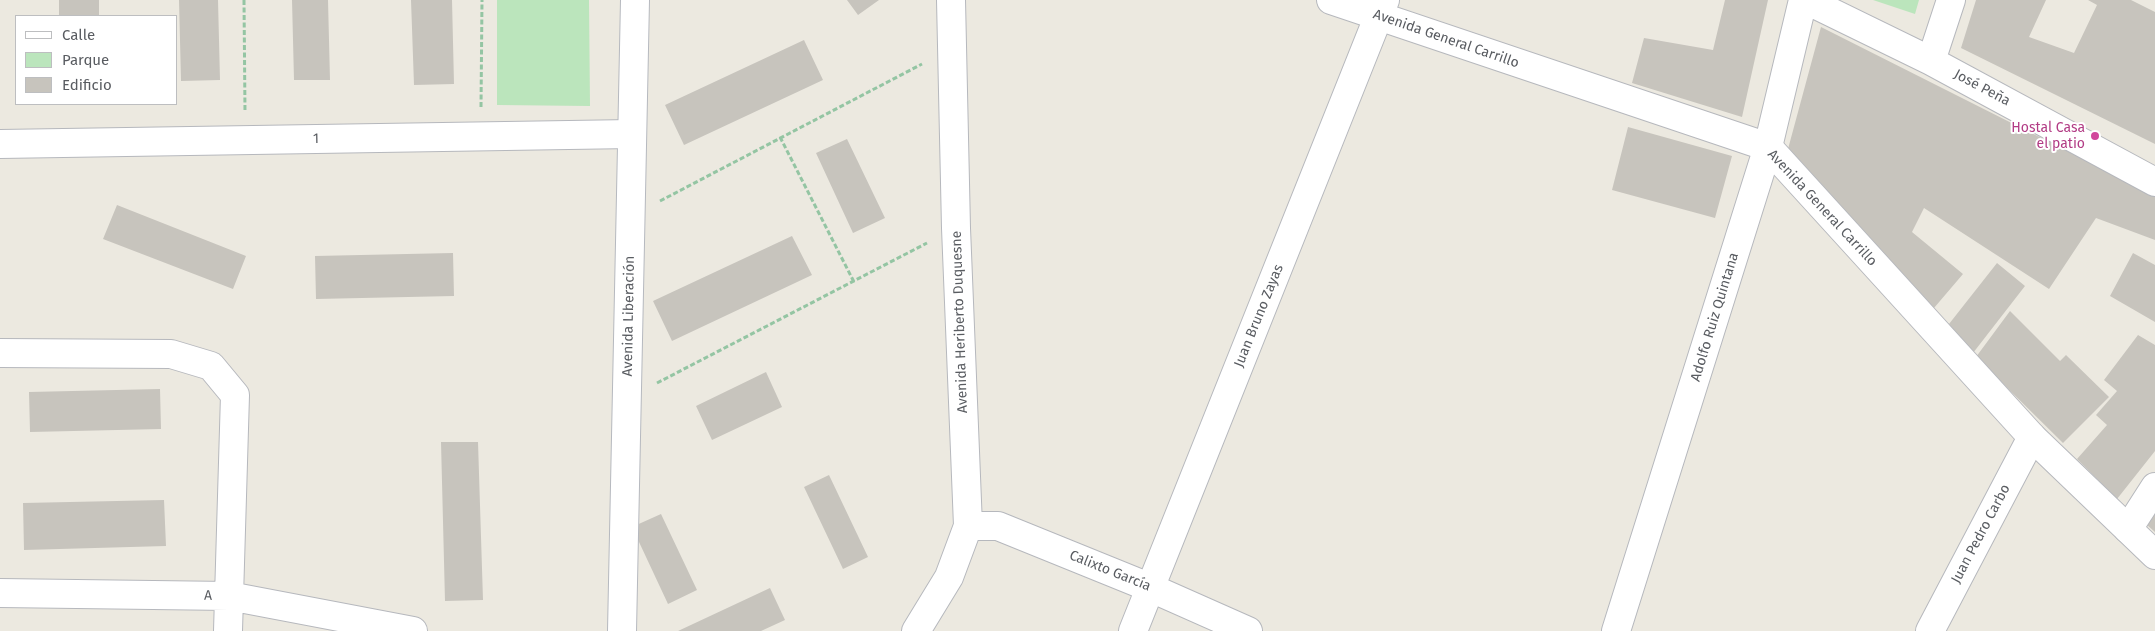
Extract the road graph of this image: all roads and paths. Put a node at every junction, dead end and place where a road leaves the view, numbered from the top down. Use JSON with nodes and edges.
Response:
{"nodes":[{"id":1,"x":244,"y":0,"type":"edge"},
{"id":2,"x":482,"y":0,"type":"edge"},
{"id":3,"x":635,"y":0,"type":"edge"},
{"id":4,"x":951,"y":0,"type":"edge"},
{"id":5,"x":1331,"y":0,"type":"edge"},
{"id":6,"x":1804,"y":0,"type":"edge"},
{"id":7,"x":1951,"y":0,"type":"edge"},
{"id":8,"x":1382,"y":8,"type":"edge"},
{"id":9,"x":952,"y":49,"type":"junction"},
{"id":10,"x":1931,"y":61,"type":"junction"},
{"id":11,"x":632,"y":134,"type":"junction"},
{"id":12,"x":480,"y":136,"type":"junction"},
{"id":13,"x":780,"y":137,"type":"junction"},
{"id":14,"x":245,"y":140,"type":"junction"},
{"id":15,"x":0,"y":144,"type":"edge"},
{"id":16,"x":1768,"y":147,"type":"junction"},
{"id":17,"x":2155,"y":182,"type":"edge"},
{"id":18,"x":631,"y":217,"type":"junction"},
{"id":19,"x":956,"y":228,"type":"junction"},
{"id":20,"x":854,"y":282,"type":"junction"},
{"id":21,"x":0,"y":353,"type":"edge"},
{"id":22,"x":627,"y":398,"type":"junction"},
{"id":23,"x":2032,"y":436,"type":"junction"},
{"id":24,"x":2155,"y":487,"type":"edge"},
{"id":25,"x":968,"y":526,"type":"junction"},
{"id":26,"x":2128,"y":529,"type":"junction"},
{"id":27,"x":2155,"y":555,"type":"edge"},
{"id":28,"x":1151,"y":588,"type":"junction"},
{"id":29,"x":0,"y":593,"type":"edge"},
{"id":30,"x":229,"y":596,"type":"junction"},
{"id":31,"x":228,"y":631,"type":"edge"},
{"id":32,"x":413,"y":631,"type":"edge"},
{"id":33,"x":622,"y":631,"type":"edge"},
{"id":34,"x":916,"y":631,"type":"edge"},
{"id":35,"x":1133,"y":631,"type":"edge"},
{"id":36,"x":1248,"y":631,"type":"edge"},
{"id":37,"x":1616,"y":631,"type":"edge"},
{"id":38,"x":1930,"y":631,"type":"edge"}],
"edges":[{"from":1,"to":14,"type":"path"},
{"from":2,"to":12,"type":"path"},
{"from":3,"to":11,"type":"street","name":"Avenida Liberación"},
{"from":4,"to":9,"type":"street","name":"Avenida Heriberto Duquesne"},
{"from":5,"to":8,"type":"street","name":"Avenida General Carrillo"},
{"from":6,"to":10,"type":"street","name":"José Peña"},
{"from":6,"to":16,"type":"street","name":"Adolfo Ruiz Quintana"},
{"from":7,"to":10,"type":"street"},
{"from":8,"to":16,"type":"street","name":"Avenida General Carrillo"},
{"from":8,"to":28,"type":"street","name":"Juan Bruno Zayas"},
{"from":9,"to":13,"type":"path"},
{"from":9,"to":19,"type":"street","name":"Avenida Heriberto Duquesne"},
{"from":10,"to":17,"type":"street","name":"José Peña"},
{"from":11,"to":12,"type":"street","name":"1"},
{"from":11,"to":18,"type":"street","name":"Avenida Liberación"},
{"from":12,"to":14,"type":"street","name":"1"},
{"from":13,"to":18,"type":"path"},
{"from":13,"to":20,"type":"path"},
{"from":14,"to":15,"type":"street","name":"1"},
{"from":16,"to":23,"type":"street","name":"Avenida General Carrillo"},
{"from":16,"to":37,"type":"street","name":"Adolfo Ruiz Quintana"},
{"from":18,"to":22,"type":"street","name":"Avenida Liberación"},
{"from":19,"to":20,"type":"path"},
{"from":19,"to":25,"type":"street","name":"Avenida Heriberto Duquesne"},
{"from":20,"to":22,"type":"path"},
{"from":21,"to":30,"type":"street"},
{"from":22,"to":33,"type":"street","name":"Avenida Liberación"},
{"from":23,"to":26,"type":"street","name":"Avenida General Carrillo"},
{"from":23,"to":38,"type":"street","name":"Juan Pedro Carbo"},
{"from":24,"to":26,"type":"street"},
{"from":25,"to":28,"type":"street","name":"Calixto García"},
{"from":25,"to":34,"type":"street","name":"Avenida Heriberto Duquesne"},
{"from":26,"to":27,"type":"street","name":"Avenida General Carrillo"},
{"from":28,"to":35,"type":"street","name":"Juan Bruno Zayas"},
{"from":28,"to":36,"type":"street","name":"Calixto García"},
{"from":29,"to":30,"type":"street","name":"A"},
{"from":30,"to":31,"type":"street"},
{"from":30,"to":32,"type":"street","name":"A"}]}
